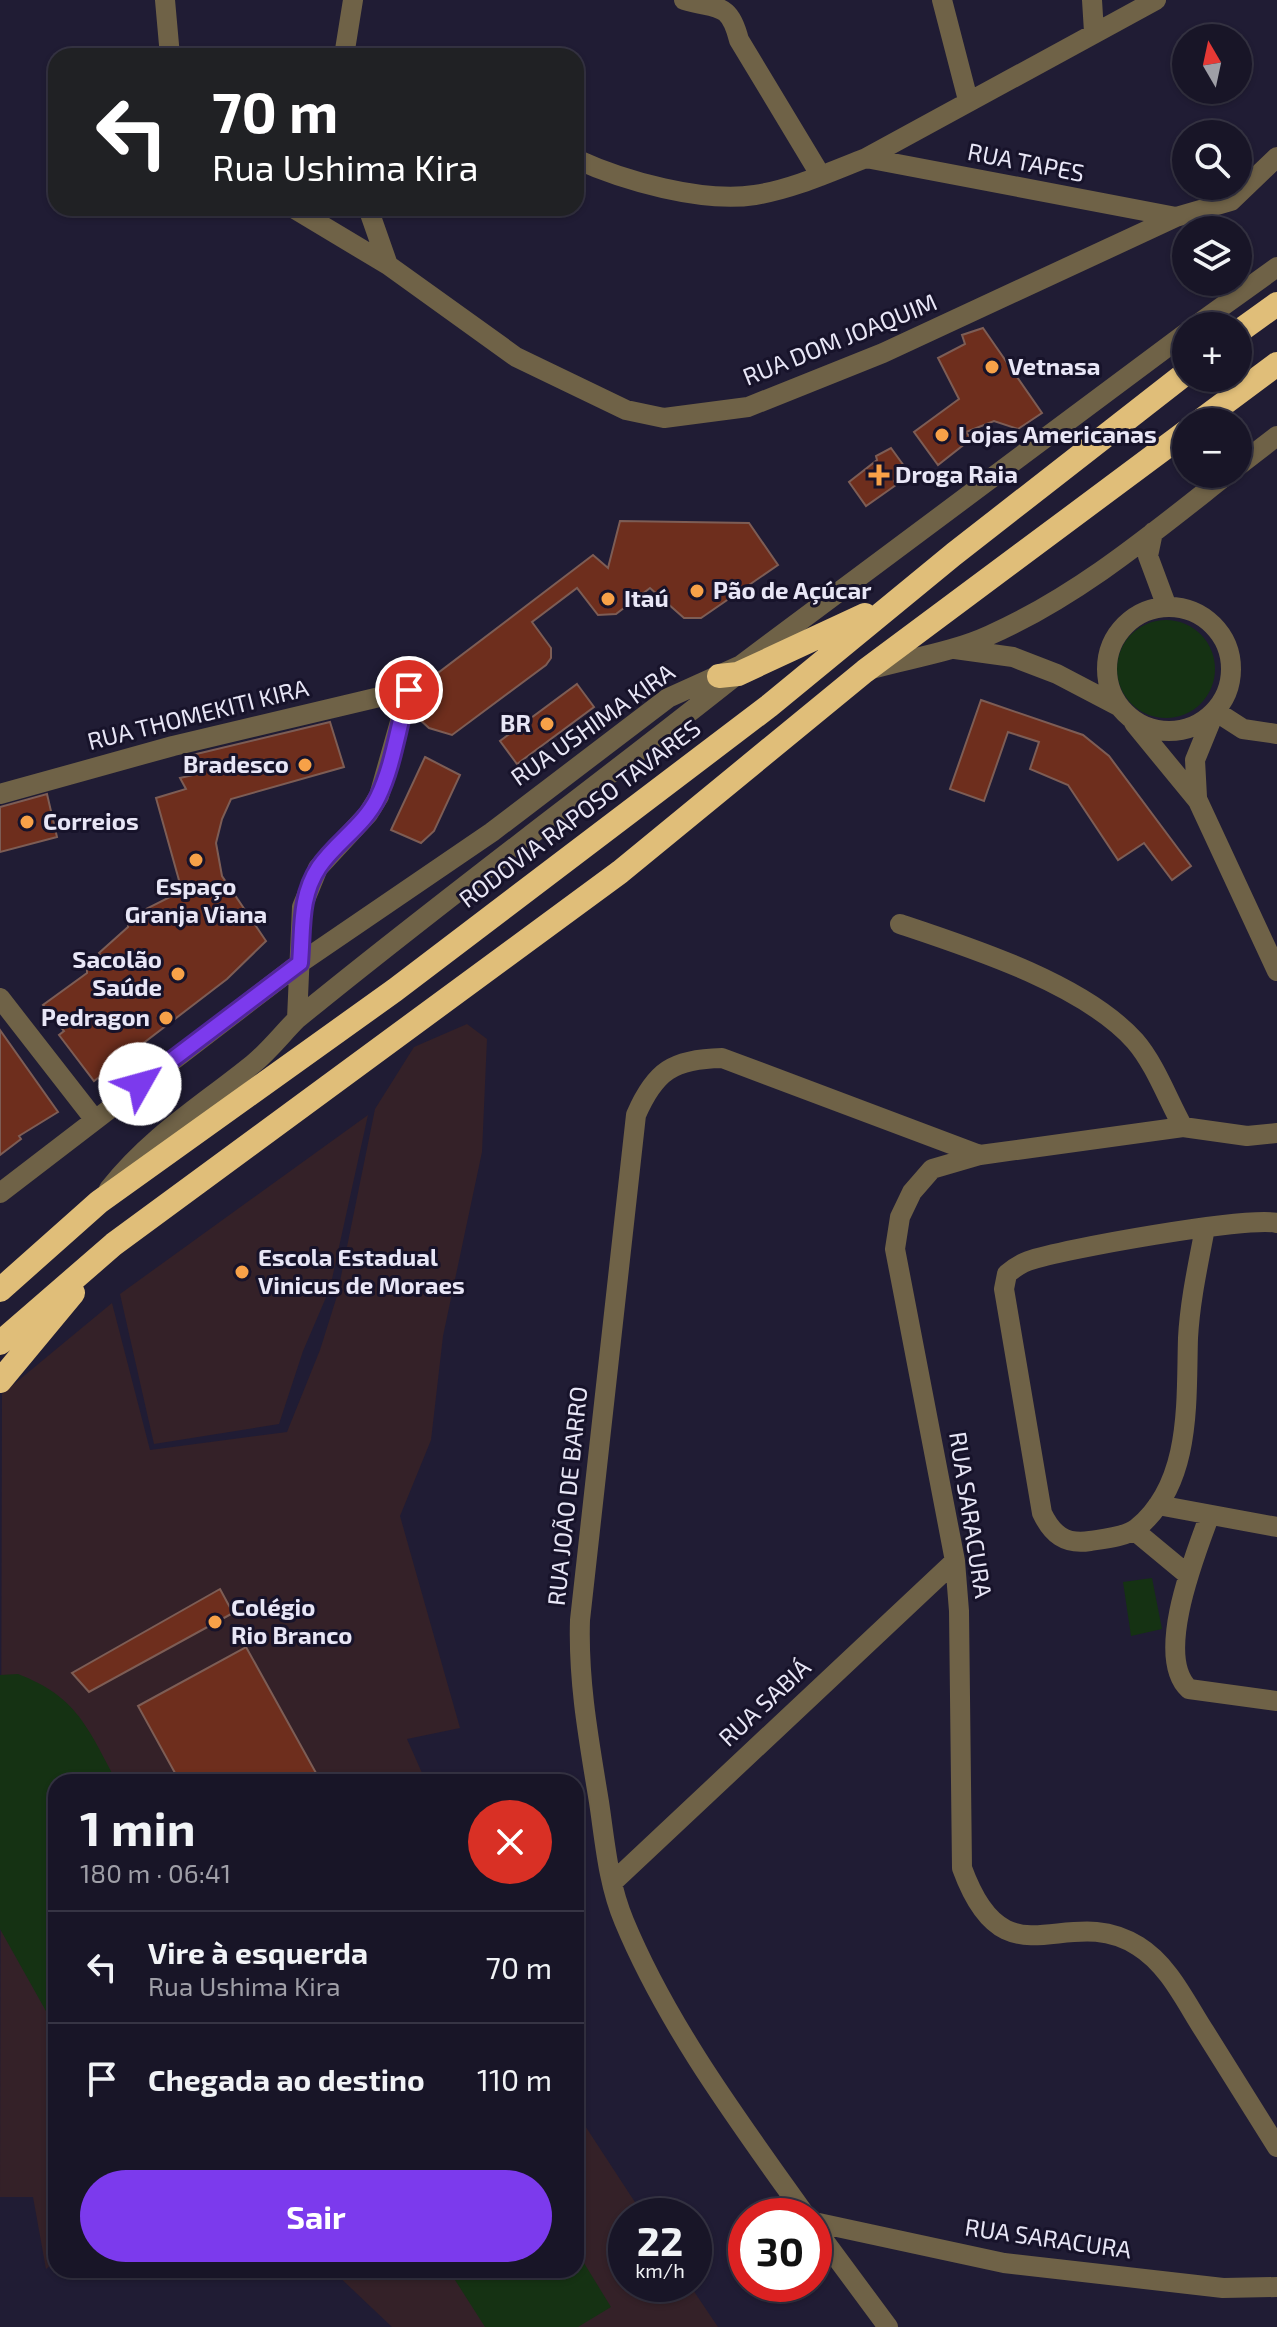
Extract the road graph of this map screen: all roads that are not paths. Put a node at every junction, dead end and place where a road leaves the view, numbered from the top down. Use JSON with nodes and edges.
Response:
{"nodes":[{"id":1,"x":165,"y":0,"type":"edge"},
{"id":2,"x":353,"y":0,"type":"edge"},
{"id":3,"x":684,"y":0,"type":"edge"},
{"id":4,"x":942,"y":0,"type":"edge"},
{"id":5,"x":1092,"y":0,"type":"edge"},
{"id":6,"x":1156,"y":0,"type":"edge"},
{"id":7,"x":730,"y":6,"type":"edge"},
{"id":8,"x":1094,"y":32,"type":"junction"},
{"id":9,"x":169,"y":48,"type":"edge"},
{"id":10,"x":349,"y":48,"type":"edge"},
{"id":11,"x":968,"y":100,"type":"junction"},
{"id":12,"x":1277,"y":157,"type":"edge"},
{"id":13,"x":866,"y":158,"type":"junction"},
{"id":14,"x":584,"y":163,"type":"edge"},
{"id":15,"x":821,"y":176,"type":"junction"},
{"id":16,"x":306,"y":216,"type":"edge"},
{"id":17,"x":371,"y":216,"type":"edge"},
{"id":18,"x":1172,"y":216,"type":"edge"},
{"id":19,"x":1179,"y":216,"type":"edge"},
{"id":20,"x":1172,"y":219,"type":"edge"},
{"id":21,"x":388,"y":265,"type":"junction"},
{"id":22,"x":1277,"y":267,"type":"edge"},
{"id":23,"x":1277,"y":304,"type":"edge"},
{"id":24,"x":1214,"y":312,"type":"edge"},
{"id":25,"x":1252,"y":322,"type":"edge"},
{"id":26,"x":1172,"y":343,"type":"edge"},
{"id":27,"x":1277,"y":364,"type":"edge"},
{"id":28,"x":1172,"y":384,"type":"edge"},
{"id":29,"x":1218,"y":408,"type":"edge"},
{"id":30,"x":1277,"y":436,"type":"edge"},
{"id":31,"x":1172,"y":442,"type":"edge"},
{"id":32,"x":1252,"y":455,"type":"edge"},
{"id":33,"x":1210,"y":488,"type":"edge"},
{"id":34,"x":1153,"y":532,"type":"junction"},
{"id":35,"x":896,"y":600,"type":"junction"},
{"id":36,"x":1167,"y":607,"type":"junction"},
{"id":37,"x":951,"y":649,"type":"junction"},
{"id":38,"x":865,"y":671,"type":"junction"},
{"id":39,"x":729,"y":675,"type":"junction"},
{"id":40,"x":1122,"y":709,"type":"junction"},
{"id":41,"x":1215,"y":711,"type":"junction"},
{"id":42,"x":1277,"y":734,"type":"edge"},
{"id":43,"x":0,"y":794,"type":"edge"},
{"id":44,"x":1198,"y":801,"type":"junction"},
{"id":45,"x":900,"y":924,"type":"dead end"},
{"id":46,"x":300,"y":963,"type":"junction"},
{"id":47,"x":1277,"y":971,"type":"edge"},
{"id":48,"x":0,"y":998,"type":"edge"},
{"id":49,"x":297,"y":1019,"type":"junction"},
{"id":50,"x":95,"y":1120,"type":"junction"},
{"id":51,"x":1183,"y":1127,"type":"junction"},
{"id":52,"x":1277,"y":1133,"type":"edge"},
{"id":53,"x":980,"y":1155,"type":"junction"},
{"id":54,"x":0,"y":1193,"type":"edge"},
{"id":55,"x":99,"y":1202,"type":"junction"},
{"id":56,"x":1277,"y":1223,"type":"edge"},
{"id":57,"x":1205,"y":1228,"type":"junction"},
{"id":58,"x":114,"y":1244,"type":"junction"},
{"id":59,"x":5,"y":1281,"type":"edge"},
{"id":60,"x":0,"y":1343,"type":"edge"},
{"id":61,"x":0,"y":1381,"type":"edge"},
{"id":62,"x":1158,"y":1505,"type":"junction"},
{"id":63,"x":1209,"y":1517,"type":"junction"},
{"id":64,"x":1277,"y":1527,"type":"edge"},
{"id":65,"x":1135,"y":1531,"type":"junction"},
{"id":66,"x":955,"y":1561,"type":"junction"},
{"id":67,"x":1188,"y":1575,"type":"junction"},
{"id":68,"x":1277,"y":1701,"type":"edge"},
{"id":69,"x":612,"y":1883,"type":"junction"},
{"id":70,"x":1277,"y":2147,"type":"edge"},
{"id":71,"x":793,"y":2198,"type":"edge"},
{"id":72,"x":832,"y":2228,"type":"edge"},
{"id":73,"x":832,"y":2249,"type":"edge"},
{"id":74,"x":1277,"y":2287,"type":"edge"},
{"id":75,"x":888,"y":2327,"type":"edge"}],
"edges":[{"from":1,"to":9,"type":"street"},
{"from":2,"to":10,"type":"street"},
{"from":3,"to":7,"type":"street"},
{"from":4,"to":11,"type":"street"},
{"from":5,"to":8,"type":"street"},
{"from":6,"to":8,"type":"street"},
{"from":7,"to":15,"type":"street"},
{"from":8,"to":11,"type":"street"},
{"from":11,"to":13,"type":"street"},
{"from":12,"to":19,"type":"street","name":"RUA DOM JOAQUIM"},
{"from":13,"to":15,"type":"street"},
{"from":13,"to":18,"type":"street","name":"RUA TAPES"},
{"from":14,"to":15,"type":"street"},
{"from":16,"to":21,"type":"street","name":"RUA DOM JOAQUIM"},
{"from":17,"to":21,"type":"street"},
{"from":20,"to":21,"type":"street","name":"RUA DOM JOAQUIM"},
{"from":22,"to":24,"type":"street"},
{"from":23,"to":25,"type":"highway"},
{"from":26,"to":39,"type":"street","name":"RUA USHIMA KIRA"},
{"from":27,"to":29,"type":"highway"},
{"from":28,"to":35,"type":"highway","name":"RODOVIA RAPOSO TAVARES"},
{"from":30,"to":32,"type":"street"},
{"from":31,"to":38,"type":"highway"},
{"from":33,"to":34,"type":"street"},
{"from":34,"to":36,"type":"street"},
{"from":34,"to":37,"type":"street"},
{"from":35,"to":39,"type":"highway"},
{"from":35,"to":55,"type":"highway","name":"RODOVIA RAPOSO TAVARES"},
{"from":36,"to":40,"type":"street"},
{"from":36,"to":41,"type":"street"},
{"from":37,"to":38,"type":"street"},
{"from":37,"to":40,"type":"street"},
{"from":38,"to":58,"type":"highway"},
{"from":39,"to":46,"type":"street","name":"RUA USHIMA KIRA"},
{"from":39,"to":49,"type":"street"},
{"from":40,"to":41,"type":"street"},
{"from":40,"to":44,"type":"street"},
{"from":41,"to":42,"type":"street"},
{"from":41,"to":44,"type":"street"},
{"from":43,"to":46,"type":"street","name":"RUA THOMEKITI KIRA"},
{"from":44,"to":47,"type":"street"},
{"from":45,"to":51,"type":"street"},
{"from":46,"to":49,"type":"street"},
{"from":46,"to":50,"type":"street","name":"RUA USHIMA KIRA"},
{"from":48,"to":50,"type":"street"},
{"from":49,"to":55,"type":"street"},
{"from":50,"to":54,"type":"street","name":"RUA USHIMA KIRA"},
{"from":51,"to":52,"type":"street","name":"RUA SARACURA"},
{"from":51,"to":53,"type":"street","name":"RUA SARACURA"},
{"from":53,"to":66,"type":"street","name":"RUA SARACURA"},
{"from":53,"to":69,"type":"street","name":"RUA JOÃO DE BARRO"},
{"from":55,"to":59,"type":"highway","name":"RODOVIA RAPOSO TAVARES"},
{"from":56,"to":57,"type":"street"},
{"from":57,"to":62,"type":"street"},
{"from":57,"to":65,"type":"street"},
{"from":58,"to":60,"type":"highway"},
{"from":58,"to":61,"type":"highway"},
{"from":62,"to":63,"type":"street"},
{"from":62,"to":65,"type":"street"},
{"from":63,"to":64,"type":"street"},
{"from":63,"to":67,"type":"street"},
{"from":65,"to":67,"type":"street"},
{"from":66,"to":69,"type":"street","name":"RUA SABIÁ"},
{"from":66,"to":70,"type":"street","name":"RUA SARACURA"},
{"from":67,"to":68,"type":"street"},
{"from":69,"to":71,"type":"street","name":"RUA JOÃO DE BARRO"},
{"from":72,"to":74,"type":"street","name":"RUA SARACURA"},
{"from":73,"to":75,"type":"street"}]}
